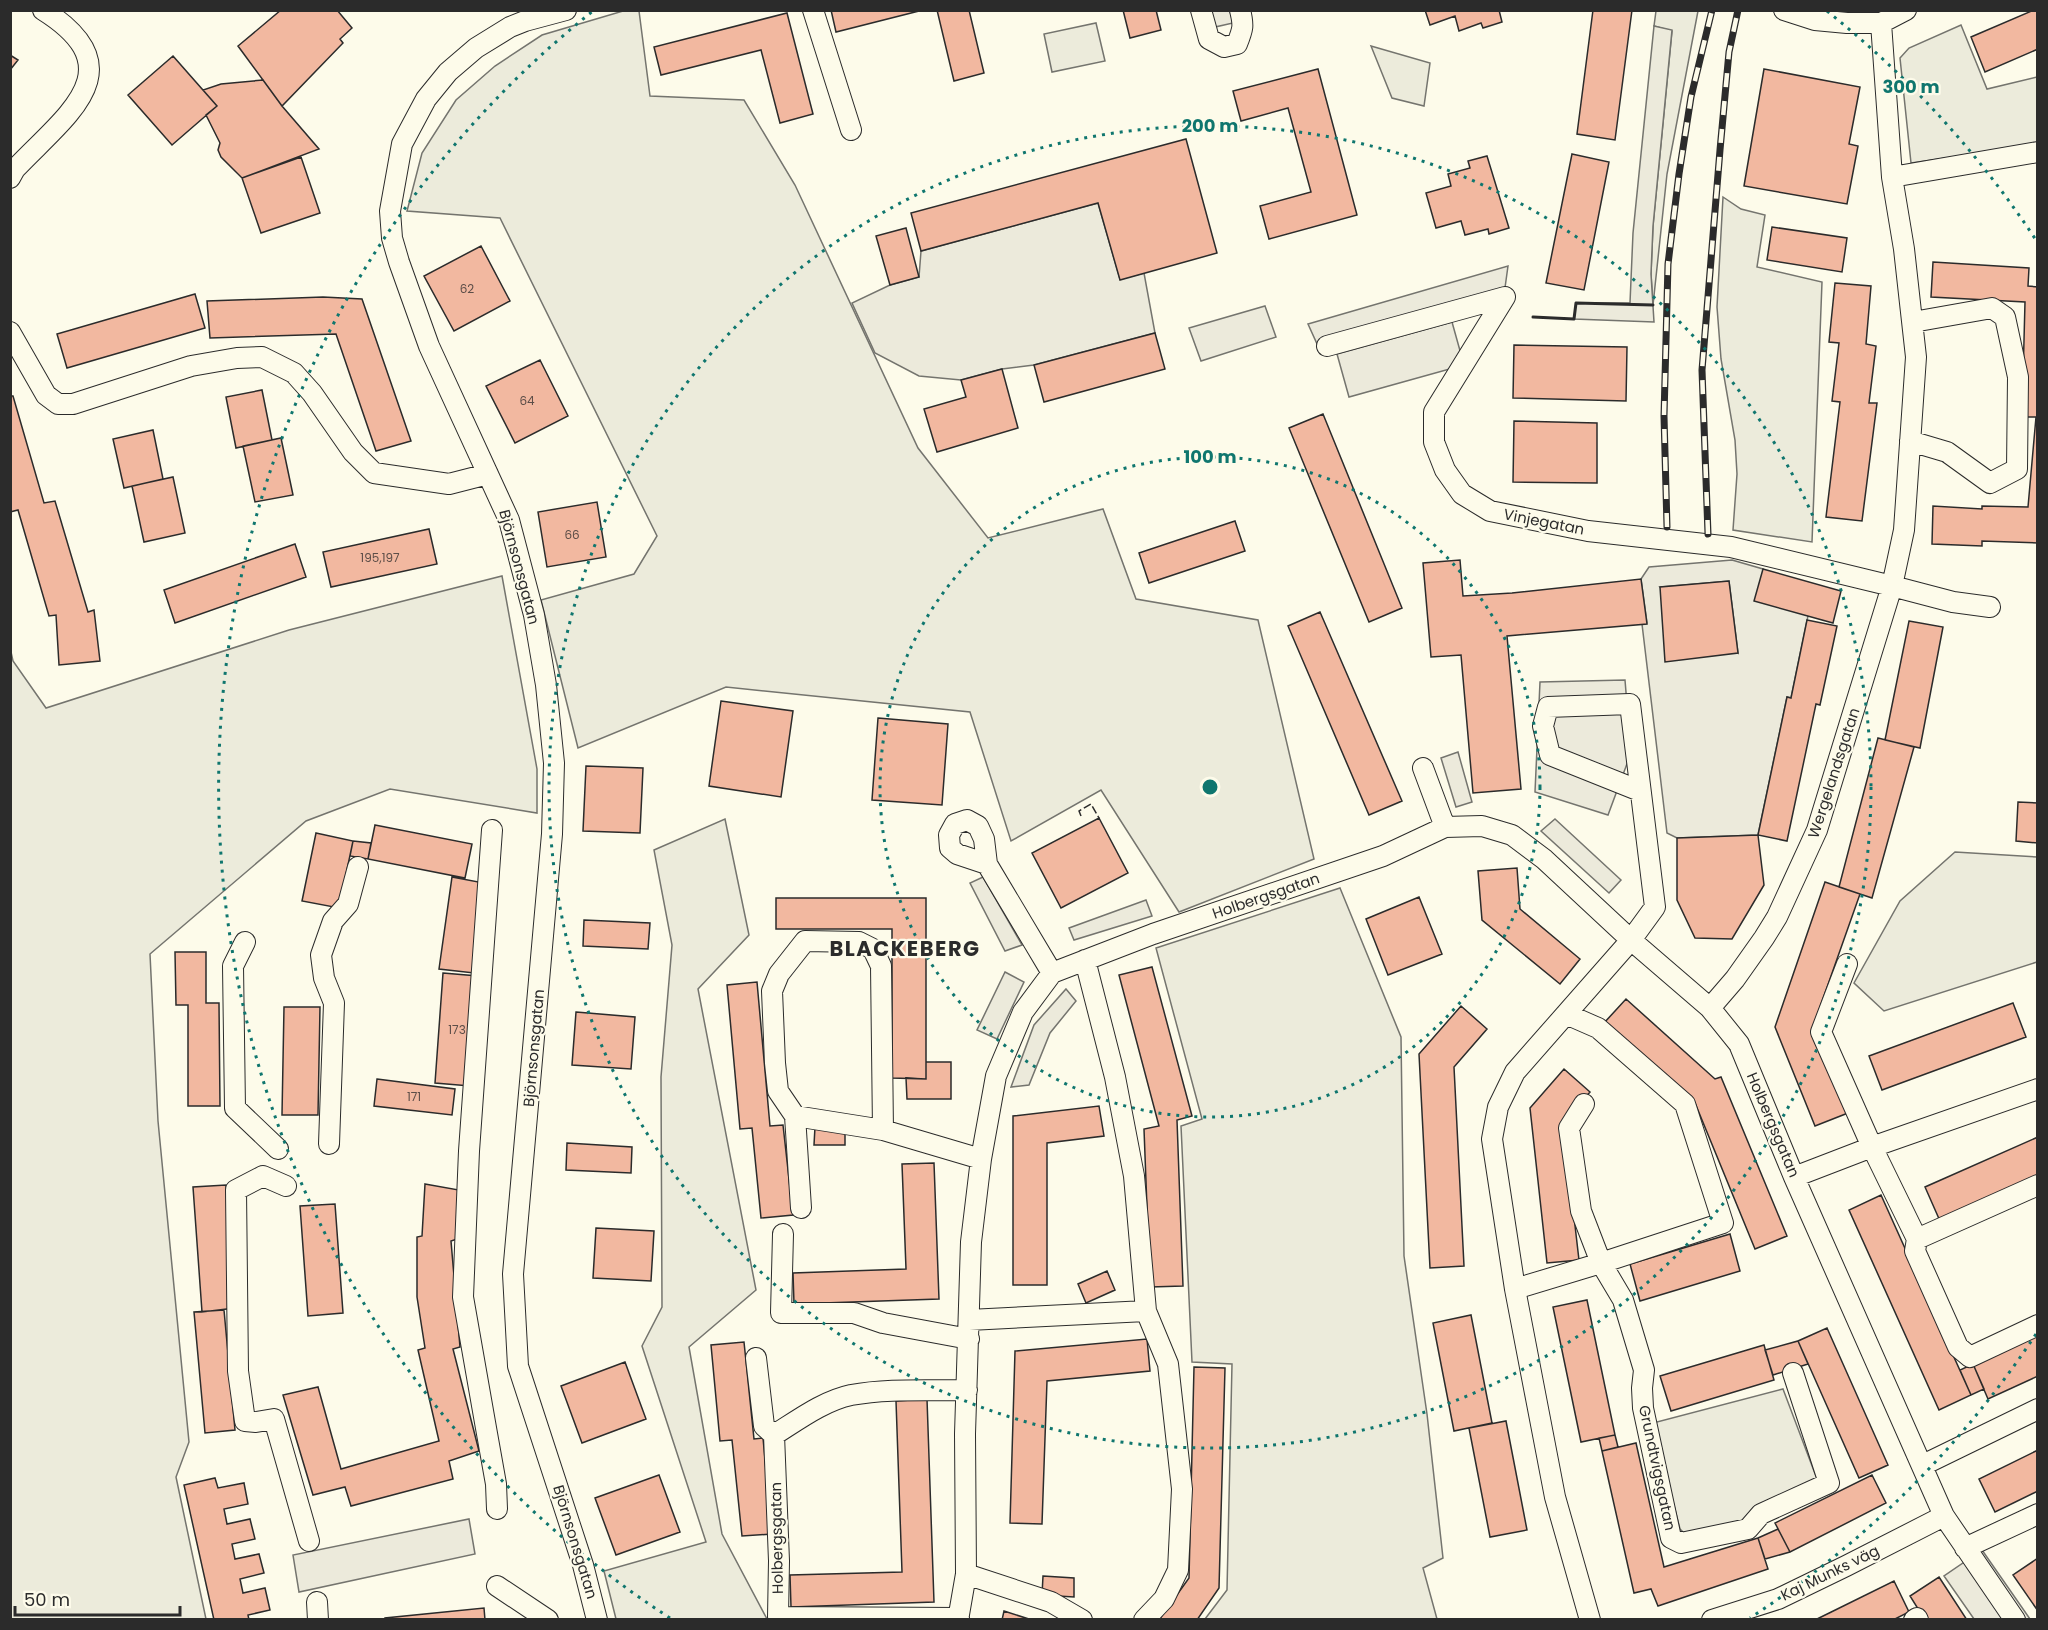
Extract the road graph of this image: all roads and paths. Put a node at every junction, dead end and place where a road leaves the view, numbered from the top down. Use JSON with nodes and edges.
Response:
{"nodes":[{"id":1,"x":43,"y":10,"type":"edge"},
{"id":2,"x":566,"y":10,"type":"edge"},
{"id":3,"x":813,"y":10,"type":"edge"},
{"id":4,"x":1201,"y":10,"type":"edge"},
{"id":5,"x":1240,"y":10,"type":"edge"},
{"id":6,"x":1784,"y":10,"type":"edge"},
{"id":7,"x":1906,"y":10,"type":"edge"},
{"id":8,"x":1815,"y":15,"type":"edge"},
{"id":9,"x":1881,"y":23,"type":"junction"},
{"id":10,"x":851,"y":130,"type":"dead end"},
{"id":11,"x":2037,"y":152,"type":"edge"},
{"id":12,"x":1892,"y":177,"type":"junction"},
{"id":13,"x":10,"y":178,"type":"edge"},
{"id":14,"x":1913,"y":322,"type":"junction"},
{"id":15,"x":10,"y":332,"type":"edge"},
{"id":16,"x":1327,"y":346,"type":"dead end"},
{"id":17,"x":1910,"y":441,"type":"junction"},
{"id":18,"x":488,"y":474,"type":"junction"},
{"id":19,"x":1892,"y":586,"type":"junction"},
{"id":20,"x":1990,"y":607,"type":"dead end"},
{"id":21,"x":1423,"y":768,"type":"dead end"},
{"id":22,"x":1641,"y":791,"type":"junction"},
{"id":23,"x":1445,"y":827,"type":"junction"},
{"id":24,"x":492,"y":830,"type":"dead end"},
{"id":25,"x":987,"y":864,"type":"dead end"},
{"id":26,"x":358,"y":867,"type":"dead end"},
{"id":27,"x":1631,"y":940,"type":"junction"},
{"id":28,"x":245,"y":942,"type":"dead end"},
{"id":29,"x":1085,"y":960,"type":"junction"},
{"id":30,"x":1847,"y":964,"type":"dead end"},
{"id":31,"x":1052,"y":973,"type":"junction"},
{"id":32,"x":1710,"y":1008,"type":"junction"},
{"id":33,"x":1566,"y":1014,"type":"junction"},
{"id":34,"x":2037,"y":1089,"type":"edge"},
{"id":35,"x":1584,"y":1104,"type":"dead end"},
{"id":36,"x":795,"y":1116,"type":"junction"},
{"id":37,"x":883,"y":1130,"type":"junction"},
{"id":38,"x":329,"y":1144,"type":"dead end"},
{"id":39,"x":1872,"y":1147,"type":"junction"},
{"id":40,"x":278,"y":1149,"type":"dead end"},
{"id":41,"x":981,"y":1160,"type":"junction"},
{"id":42,"x":1794,"y":1177,"type":"junction"},
{"id":43,"x":2037,"y":1185,"type":"edge"},
{"id":44,"x":286,"y":1186,"type":"dead end"},
{"id":45,"x":801,"y":1208,"type":"dead end"},
{"id":46,"x":783,"y":1234,"type":"dead end"},
{"id":47,"x":1917,"y":1239,"type":"junction"},
{"id":48,"x":1601,"y":1263,"type":"junction"},
{"id":49,"x":1515,"y":1289,"type":"junction"},
{"id":50,"x":1146,"y":1311,"type":"junction"},
{"id":51,"x":2037,"y":1325,"type":"edge"},
{"id":52,"x":969,"y":1330,"type":"junction"},
{"id":53,"x":756,"y":1358,"type":"dead end"},
{"id":54,"x":1793,"y":1373,"type":"dead end"},
{"id":55,"x":967,"y":1390,"type":"junction"},
{"id":56,"x":2037,"y":1409,"type":"edge"},
{"id":57,"x":774,"y":1436,"type":"junction"},
{"id":58,"x":1923,"y":1465,"type":"junction"},
{"id":59,"x":497,"y":1509,"type":"dead end"},
{"id":60,"x":1944,"y":1516,"type":"junction"},
{"id":61,"x":2036,"y":1516,"type":"edge"},
{"id":62,"x":309,"y":1541,"type":"dead end"},
{"id":63,"x":1965,"y":1548,"type":"junction"},
{"id":64,"x":966,"y":1574,"type":"junction"},
{"id":65,"x":498,"y":1586,"type":"dead end"},
{"id":66,"x":1048,"y":1611,"type":"edge"},
{"id":67,"x":958,"y":1619,"type":"edge"},
{"id":68,"x":548,"y":1620,"type":"edge"},
{"id":69,"x":597,"y":1620,"type":"edge"},
{"id":70,"x":1082,"y":1620,"type":"edge"},
{"id":71,"x":1144,"y":1620,"type":"edge"},
{"id":72,"x":1590,"y":1620,"type":"edge"},
{"id":73,"x":1712,"y":1620,"type":"edge"},
{"id":74,"x":2015,"y":1620,"type":"edge"}],
"edges":[{"from":1,"to":13,"type":"street"},
{"from":2,"to":18,"type":"street","name":"Björnsonsgatan"},
{"from":3,"to":10,"type":"street"},
{"from":4,"to":5,"type":"street"},
{"from":6,"to":8,"type":"street"},
{"from":7,"to":9,"type":"street"},
{"from":8,"to":9,"type":"street"},
{"from":9,"to":12,"type":"street","name":"Wergelandsgatan"},
{"from":11,"to":12,"type":"street"},
{"from":12,"to":14,"type":"street","name":"Wergelandsgatan"},
{"from":14,"to":17,"type":"street","name":"Wergelandsgatan"},
{"from":14,"to":17,"type":"street"},
{"from":15,"to":18,"type":"street"},
{"from":16,"to":19,"type":"street","name":"Vinjegatan"},
{"from":17,"to":19,"type":"street","name":"Wergelandsgatan"},
{"from":18,"to":69,"type":"street","name":"Björnsonsgatan"},
{"from":19,"to":20,"type":"street"},
{"from":19,"to":32,"type":"street","name":"Wergelandsgatan"},
{"from":21,"to":23,"type":"street"},
{"from":22,"to":22,"type":"street"},
{"from":22,"to":27,"type":"street"},
{"from":23,"to":27,"type":"street","name":"Holbergsgatan"},
{"from":23,"to":29,"type":"street","name":"Holbergsgatan"},
{"from":24,"to":59,"type":"street"},
{"from":25,"to":31,"type":"street"},
{"from":26,"to":38,"type":"street"},
{"from":27,"to":32,"type":"street","name":"Holbergsgatan"},
{"from":27,"to":33,"type":"street"},
{"from":28,"to":40,"type":"street"},
{"from":29,"to":31,"type":"street","name":"Holbergsgatan"},
{"from":29,"to":50,"type":"street"},
{"from":30,"to":39,"type":"street"},
{"from":31,"to":41,"type":"street","name":"Holbergsgatan"},
{"from":32,"to":42,"type":"street","name":"Holbergsgatan"},
{"from":33,"to":48,"type":"street"},
{"from":33,"to":49,"type":"street"},
{"from":34,"to":39,"type":"street"},
{"from":35,"to":48,"type":"street","name":"Grundtvigsgatan"},
{"from":36,"to":37,"type":"street"},
{"from":36,"to":37,"type":"street"},
{"from":36,"to":45,"type":"street"},
{"from":37,"to":41,"type":"street"},
{"from":39,"to":42,"type":"street"},
{"from":39,"to":47,"type":"street"},
{"from":41,"to":52,"type":"street","name":"Holbergsgatan"},
{"from":42,"to":58,"type":"street","name":"Holbergsgatan"},
{"from":43,"to":47,"type":"street"},
{"from":44,"to":62,"type":"street"},
{"from":46,"to":52,"type":"street"},
{"from":47,"to":51,"type":"street"},
{"from":48,"to":49,"type":"street"},
{"from":48,"to":54,"type":"street","name":"Grundtvigsgatan"},
{"from":49,"to":72,"type":"street"},
{"from":50,"to":52,"type":"street"},
{"from":50,"to":71,"type":"street"},
{"from":52,"to":55,"type":"street","name":"Holbergsgatan"},
{"from":53,"to":57,"type":"street"},
{"from":55,"to":57,"type":"street"},
{"from":55,"to":64,"type":"street","name":"Holbergsgatan"},
{"from":56,"to":58,"type":"street"},
{"from":57,"to":67,"type":"street","name":"Holbergsgatan"},
{"from":58,"to":60,"type":"street","name":"Holbergsgatan"},
{"from":60,"to":63,"type":"street","name":"Holbergsgatan"},
{"from":60,"to":73,"type":"street","name":"Kaj Munks väg"},
{"from":61,"to":63,"type":"street"},
{"from":63,"to":74,"type":"street","name":"Holbergsgatan"},
{"from":64,"to":66,"type":"street"},
{"from":64,"to":67,"type":"street","name":"Holbergsgatan"},
{"from":65,"to":68,"type":"street"},
{"from":66,"to":70,"type":"street"}]}
